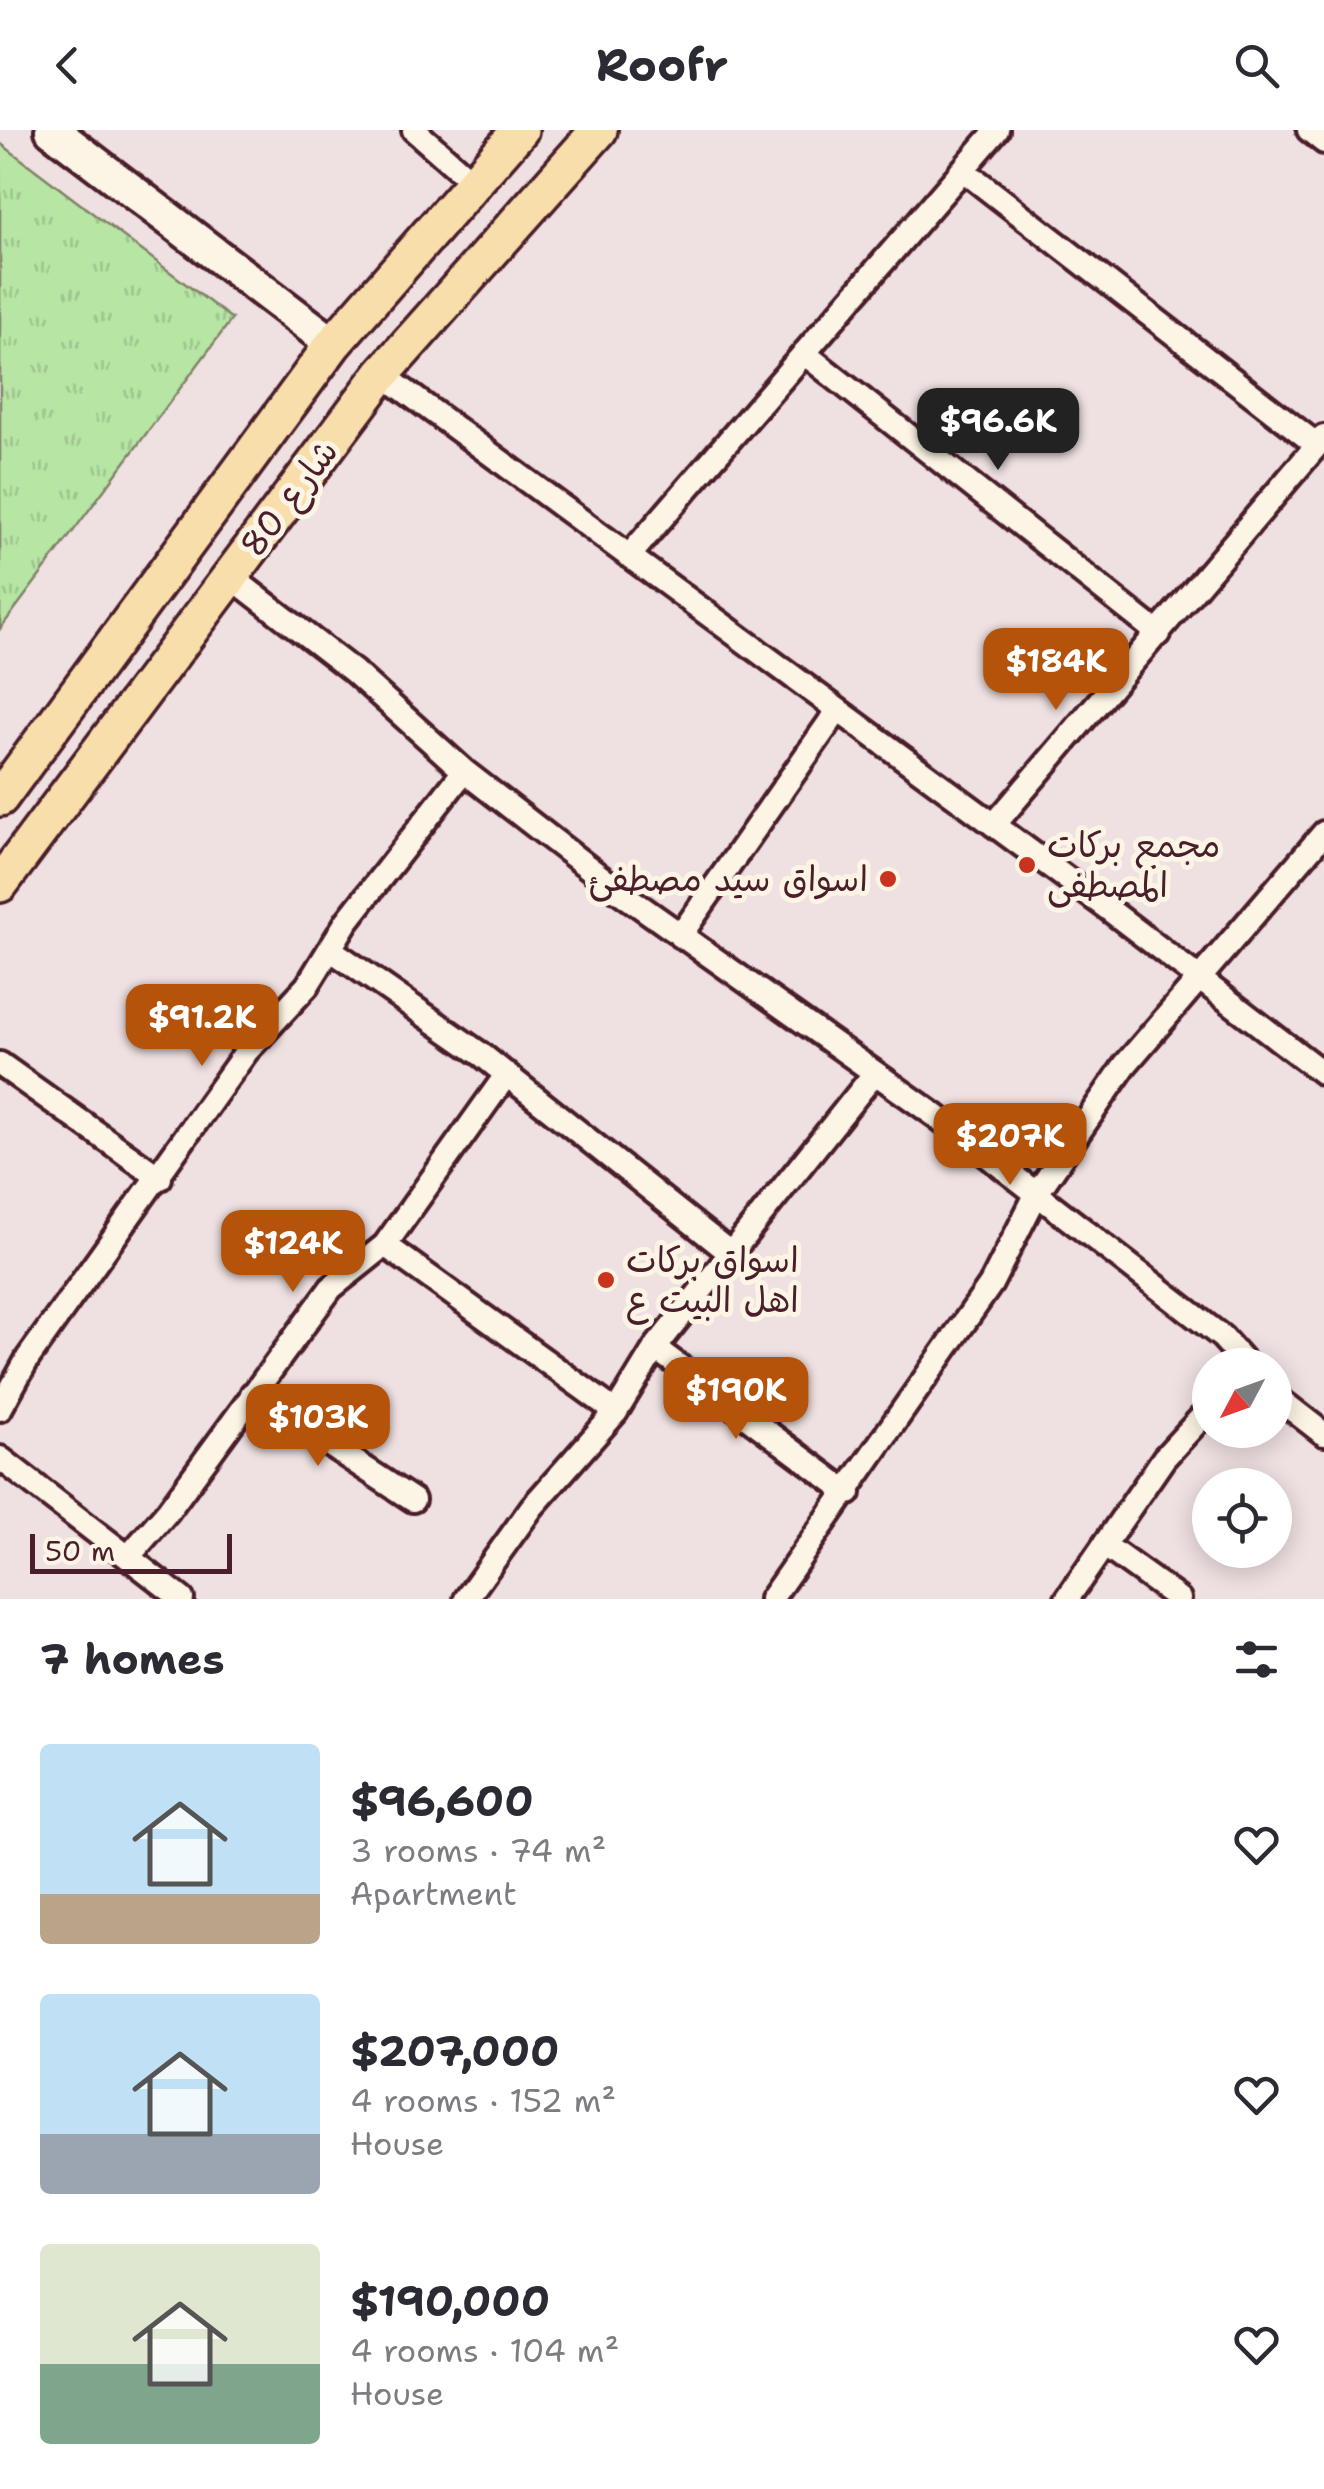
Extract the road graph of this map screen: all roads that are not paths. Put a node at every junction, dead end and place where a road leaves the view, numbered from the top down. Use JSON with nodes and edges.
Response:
{"nodes":[{"id":1,"x":52,"y":130,"type":"edge"},
{"id":2,"x":414,"y":130,"type":"edge"},
{"id":3,"x":520,"y":130,"type":"edge"},
{"id":4,"x":600,"y":130,"type":"edge"},
{"id":5,"x":997,"y":130,"type":"edge"},
{"id":6,"x":1309,"y":130,"type":"edge"},
{"id":7,"x":1324,"y":142,"type":"edge"},
{"id":8,"x":963,"y":170,"type":"junction"},
{"id":9,"x":474,"y":182,"type":"junction"},
{"id":10,"x":333,"y":344,"type":"junction"},
{"id":11,"x":804,"y":353,"type":"junction"},
{"id":12,"x":382,"y":374,"type":"junction"},
{"id":13,"x":1320,"y":441,"type":"edge"},
{"id":14,"x":629,"y":556,"type":"junction"},
{"id":15,"x":230,"y":576,"type":"junction"},
{"id":16,"x":1158,"y":634,"type":"junction"},
{"id":17,"x":838,"y":710,"type":"junction"},
{"id":18,"x":464,"y":771,"type":"junction"},
{"id":19,"x":0,"y":798,"type":"edge"},
{"id":20,"x":994,"y":825,"type":"junction"},
{"id":21,"x":1324,"y":833,"type":"edge"},
{"id":22,"x":0,"y":884,"type":"edge"},
{"id":23,"x":680,"y":936,"type":"junction"},
{"id":24,"x":330,"y":950,"type":"junction"},
{"id":25,"x":1198,"y":978,"type":"junction"},
{"id":26,"x":0,"y":1064,"type":"edge"},
{"id":27,"x":507,"y":1074,"type":"junction"},
{"id":28,"x":874,"y":1074,"type":"junction"},
{"id":29,"x":1324,"y":1074,"type":"edge"},
{"id":30,"x":160,"y":1178,"type":"junction"},
{"id":31,"x":1037,"y":1193,"type":"junction"},
{"id":32,"x":385,"y":1246,"type":"junction"},
{"id":33,"x":730,"y":1252,"type":"junction"},
{"id":34,"x":654,"y":1348,"type":"junction"},
{"id":35,"x":1232,"y":1348,"type":"edge"},
{"id":36,"x":252,"y":1394,"type":"junction"},
{"id":37,"x":0,"y":1409,"type":"edge"},
{"id":38,"x":1292,"y":1409,"type":"edge"},
{"id":39,"x":616,"y":1412,"type":"junction"},
{"id":40,"x":1192,"y":1428,"type":"edge"},
{"id":41,"x":1324,"y":1434,"type":"edge"},
{"id":42,"x":0,"y":1458,"type":"edge"},
{"id":43,"x":848,"y":1493,"type":"junction"},
{"id":44,"x":413,"y":1500,"type":"dead end"},
{"id":45,"x":1104,"y":1545,"type":"junction"},
{"id":46,"x":129,"y":1556,"type":"junction"},
{"id":47,"x":178,"y":1598,"type":"edge"},
{"id":48,"x":466,"y":1599,"type":"edge"},
{"id":49,"x":771,"y":1599,"type":"edge"},
{"id":50,"x":1067,"y":1599,"type":"edge"},
{"id":51,"x":1179,"y":1599,"type":"edge"}],
"edges":[{"from":1,"to":10,"type":"street"},
{"from":2,"to":9,"type":"street"},
{"from":3,"to":9,"type":"main road","name":"شارع 80"},
{"from":4,"to":12,"type":"main road","name":"شارع 80"},
{"from":5,"to":8,"type":"street"},
{"from":6,"to":7,"type":"street"},
{"from":8,"to":11,"type":"street"},
{"from":8,"to":13,"type":"street"},
{"from":9,"to":10,"type":"main road","name":"شارع 80"},
{"from":10,"to":19,"type":"main road","name":"شارع 80"},
{"from":11,"to":14,"type":"street"},
{"from":11,"to":16,"type":"street"},
{"from":12,"to":14,"type":"street"},
{"from":12,"to":15,"type":"main road","name":"شارع 80"},
{"from":13,"to":16,"type":"street"},
{"from":14,"to":17,"type":"street"},
{"from":15,"to":18,"type":"street"},
{"from":15,"to":22,"type":"main road","name":"شارع 80"},
{"from":16,"to":20,"type":"street"},
{"from":17,"to":20,"type":"street"},
{"from":17,"to":23,"type":"street"},
{"from":18,"to":23,"type":"street"},
{"from":18,"to":24,"type":"street"},
{"from":20,"to":25,"type":"street"},
{"from":21,"to":25,"type":"street"},
{"from":23,"to":28,"type":"street"},
{"from":24,"to":27,"type":"street"},
{"from":24,"to":30,"type":"street"},
{"from":25,"to":29,"type":"street"},
{"from":25,"to":31,"type":"street"},
{"from":26,"to":30,"type":"street"},
{"from":27,"to":32,"type":"street"},
{"from":27,"to":33,"type":"street"},
{"from":28,"to":31,"type":"street"},
{"from":28,"to":33,"type":"street"},
{"from":30,"to":37,"type":"street"},
{"from":31,"to":35,"type":"street"},
{"from":31,"to":43,"type":"street"},
{"from":32,"to":36,"type":"street"},
{"from":32,"to":39,"type":"street"},
{"from":33,"to":34,"type":"street"},
{"from":34,"to":39,"type":"street"},
{"from":34,"to":43,"type":"street"},
{"from":36,"to":44,"type":"street"},
{"from":36,"to":46,"type":"street"},
{"from":38,"to":41,"type":"street"},
{"from":39,"to":48,"type":"street"},
{"from":40,"to":45,"type":"street"},
{"from":42,"to":46,"type":"street"},
{"from":43,"to":49,"type":"street"},
{"from":45,"to":50,"type":"street"},
{"from":45,"to":51,"type":"street"},
{"from":46,"to":47,"type":"street"}]}
